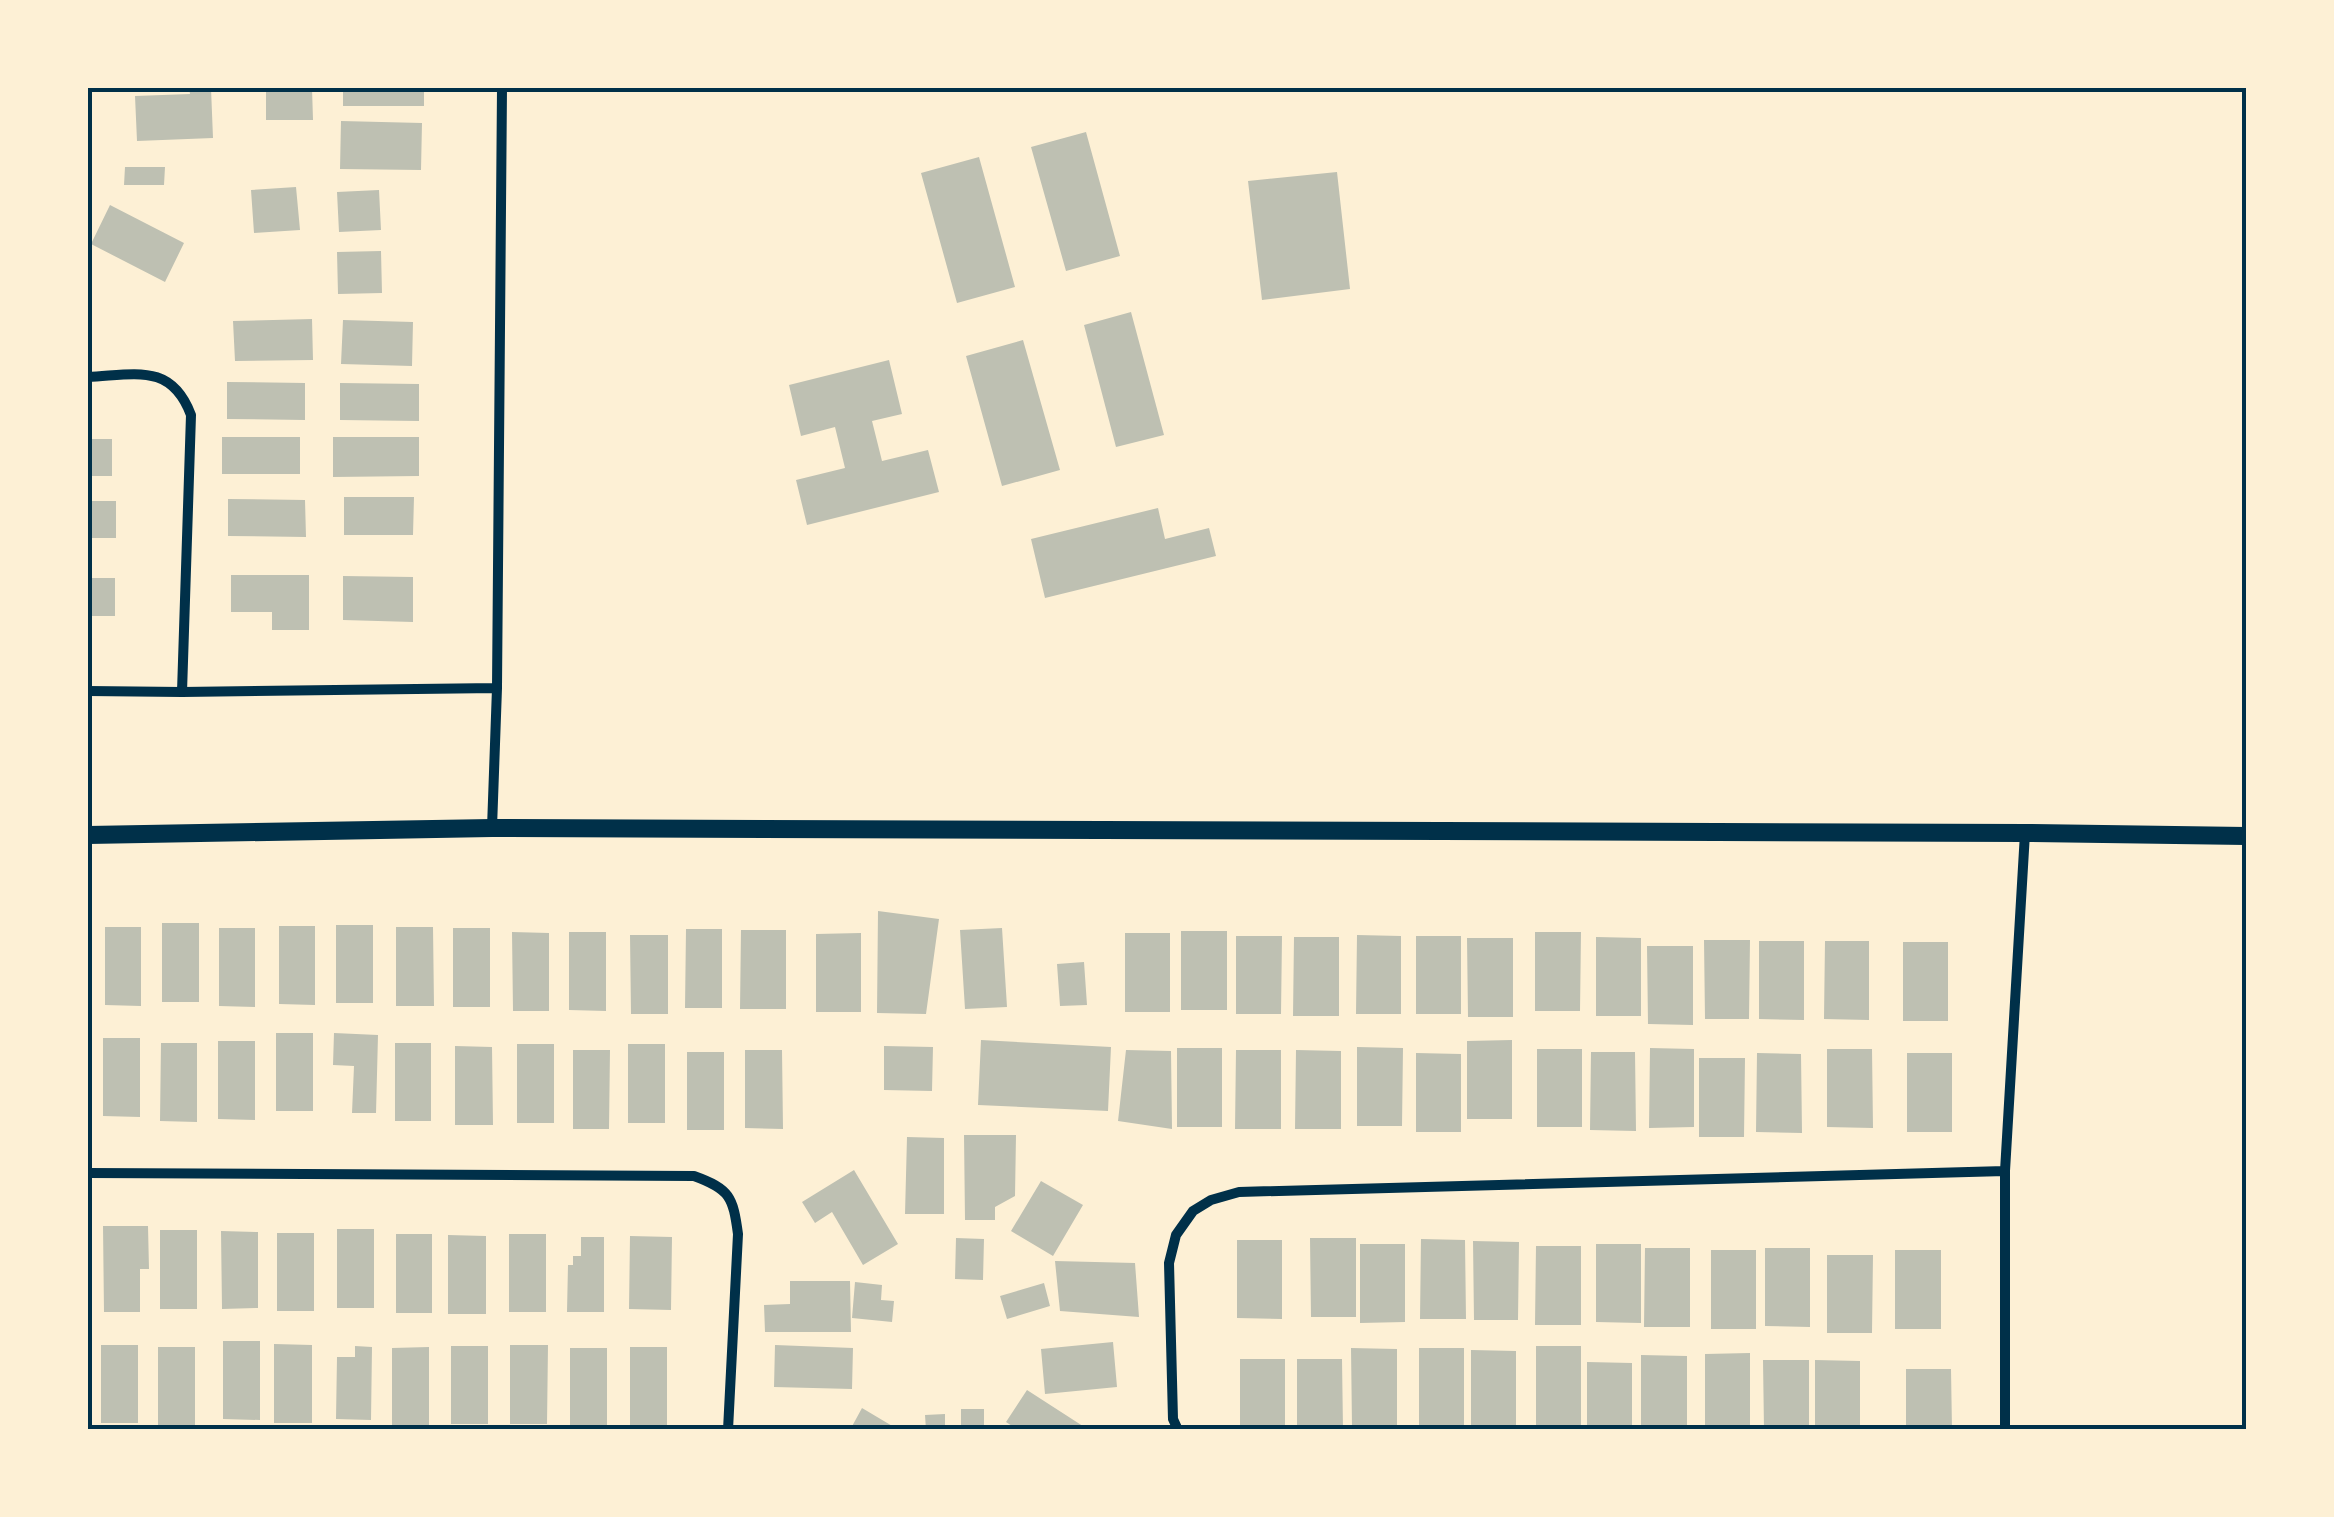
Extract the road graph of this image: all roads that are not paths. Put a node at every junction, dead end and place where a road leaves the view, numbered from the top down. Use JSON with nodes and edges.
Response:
{"nodes":[{"id":1,"x":502,"y":88,"type":"edge"},
{"id":2,"x":88,"y":376,"type":"edge"},
{"id":3,"x":497,"y":688,"type":"junction"},
{"id":4,"x":88,"y":691,"type":"edge"},
{"id":5,"x":182,"y":692,"type":"junction"},
{"id":6,"x":492,"y":828,"type":"junction"},
{"id":7,"x":2025,"y":833,"type":"junction"},
{"id":8,"x":88,"y":834,"type":"edge"},
{"id":9,"x":2246,"y":836,"type":"edge"},
{"id":10,"x":2005,"y":1170,"type":"junction"},
{"id":11,"x":88,"y":1172,"type":"edge"},
{"id":12,"x":728,"y":1430,"type":"edge"},
{"id":13,"x":1178,"y":1430,"type":"edge"},
{"id":14,"x":2005,"y":1430,"type":"edge"}],
"edges":[{"from":1,"to":3,"type":"street"},
{"from":2,"to":5,"type":"street"},
{"from":3,"to":5,"type":"street"},
{"from":3,"to":6,"type":"street"},
{"from":4,"to":5,"type":"street"},
{"from":6,"to":7,"type":"street"},
{"from":6,"to":8,"type":"street"},
{"from":7,"to":9,"type":"street"},
{"from":7,"to":10,"type":"street"},
{"from":10,"to":13,"type":"street"},
{"from":10,"to":14,"type":"street"},
{"from":11,"to":12,"type":"street"}]}
